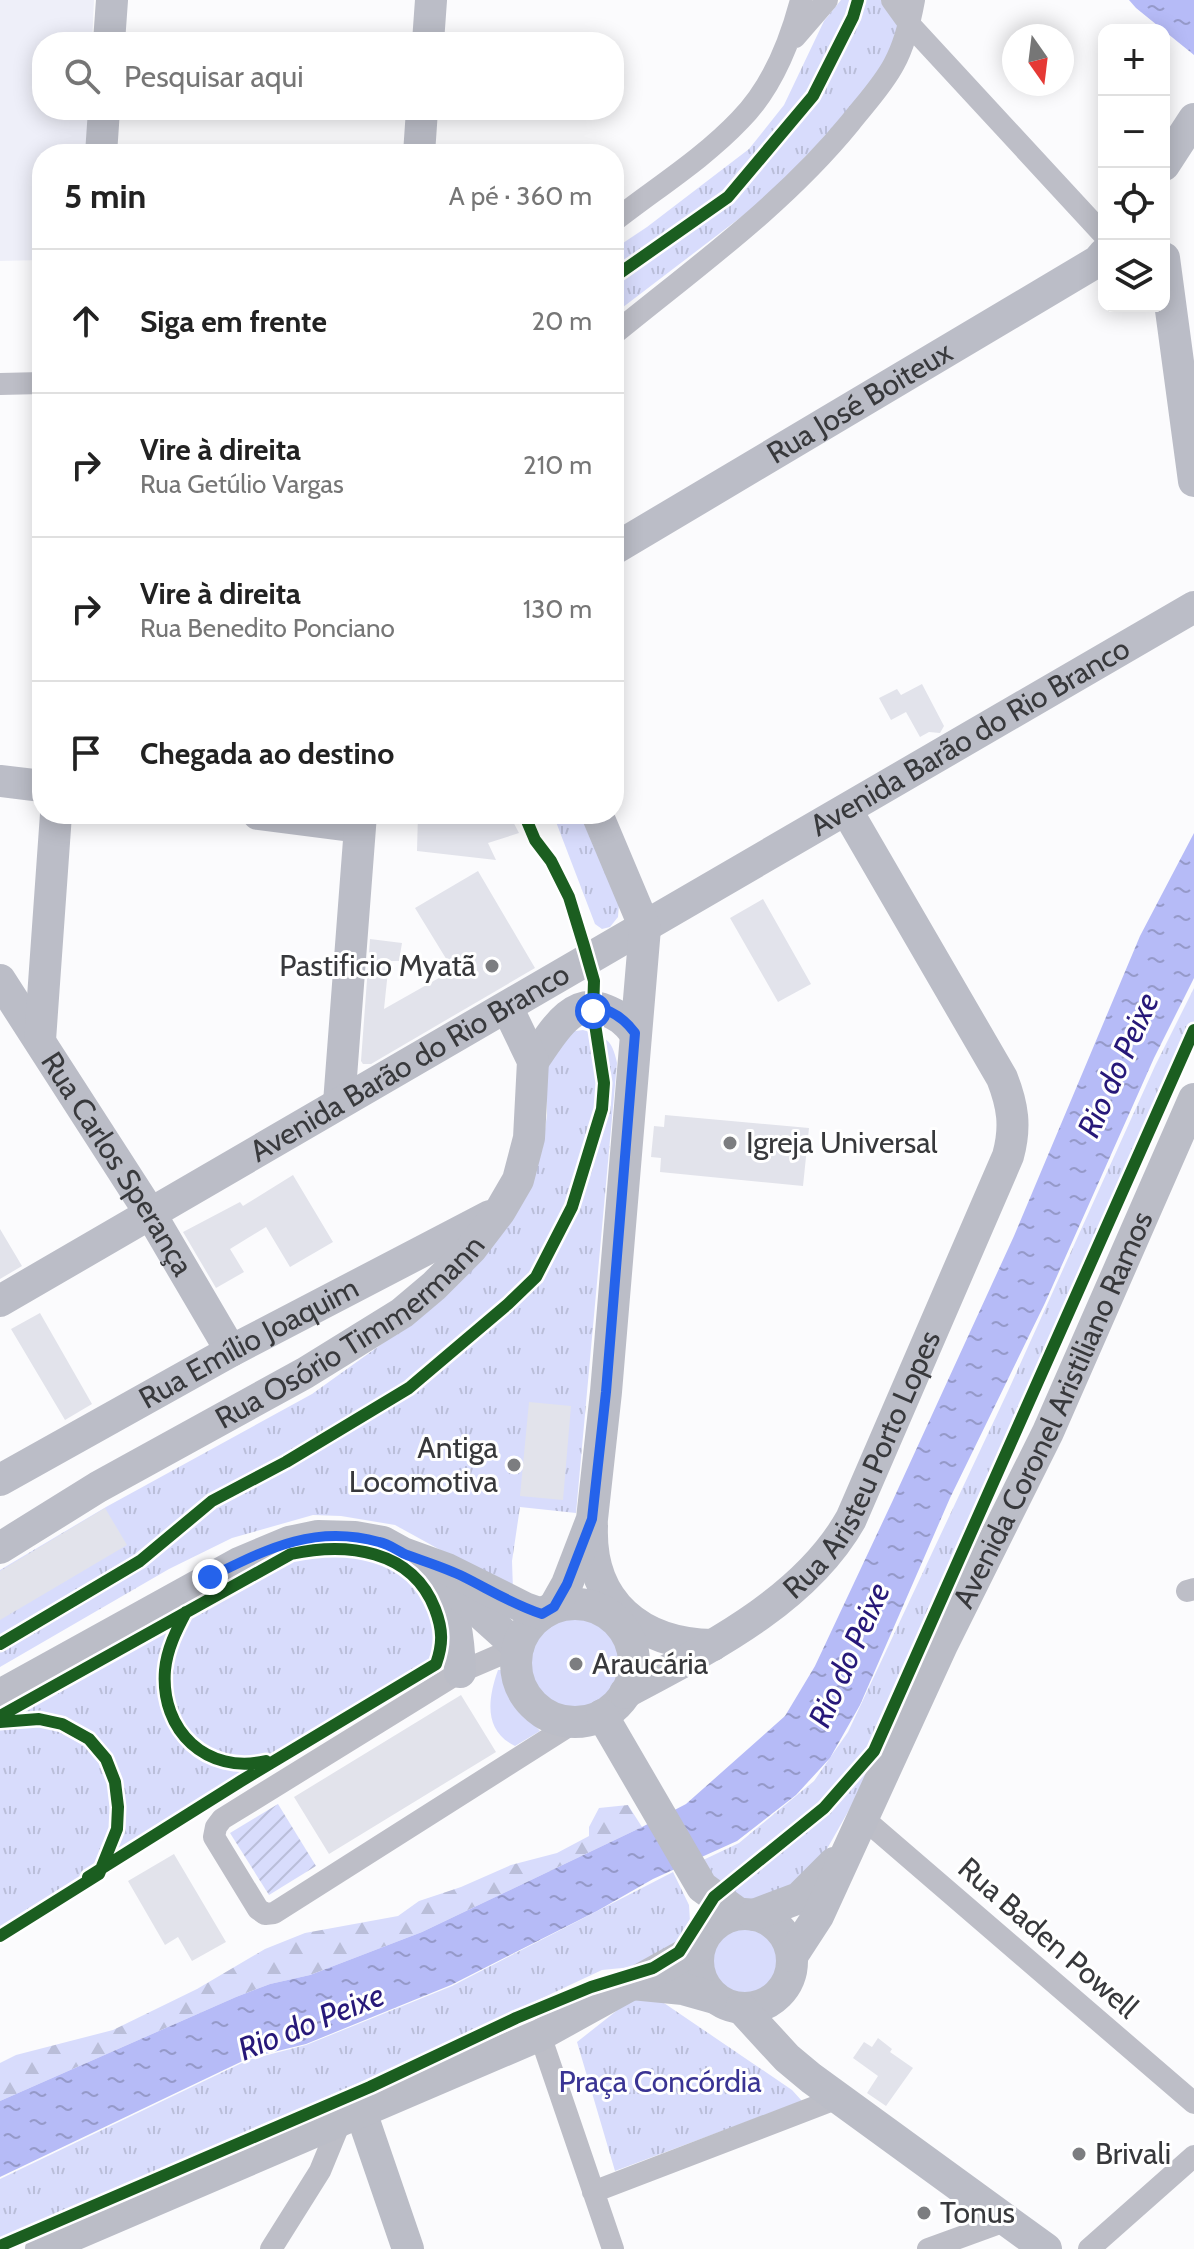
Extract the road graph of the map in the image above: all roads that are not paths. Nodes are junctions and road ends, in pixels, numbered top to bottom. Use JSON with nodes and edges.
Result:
{"nodes":[{"id":1,"x":112,"y":0,"type":"edge"},
{"id":2,"x":431,"y":0,"type":"edge"},
{"id":3,"x":801,"y":0,"type":"edge"},
{"id":4,"x":827,"y":0,"type":"edge"},
{"id":5,"x":892,"y":0,"type":"edge"},
{"id":6,"x":914,"y":0,"type":"edge"},
{"id":7,"x":910,"y":25,"type":"junction"},
{"id":8,"x":110,"y":32,"type":"edge"},
{"id":9,"x":429,"y":32,"type":"edge"},
{"id":10,"x":786,"y":47,"type":"junction"},
{"id":11,"x":103,"y":120,"type":"edge"},
{"id":12,"x":421,"y":120,"type":"edge"},
{"id":13,"x":102,"y":144,"type":"edge"},
{"id":14,"x":420,"y":144,"type":"edge"},
{"id":15,"x":1176,"y":147,"type":"edge"},
{"id":16,"x":1169,"y":168,"type":"edge"},
{"id":17,"x":624,"y":213,"type":"edge"},
{"id":18,"x":1098,"y":229,"type":"edge"},
{"id":19,"x":1098,"y":261,"type":"edge"},
{"id":20,"x":1170,"y":303,"type":"edge"},
{"id":21,"x":624,"y":326,"type":"edge"},
{"id":22,"x":32,"y":383,"type":"edge"},
{"id":23,"x":0,"y":384,"type":"edge"},
{"id":24,"x":1194,"y":481,"type":"edge"},
{"id":25,"x":624,"y":543,"type":"edge"},
{"id":26,"x":1194,"y":607,"type":"edge"},
{"id":27,"x":0,"y":781,"type":"edge"},
{"id":28,"x":32,"y":785,"type":"edge"},
{"id":29,"x":847,"y":811,"type":"junction"},
{"id":30,"x":55,"y":824,"type":"edge"},
{"id":31,"x":360,"y":824,"type":"edge"},
{"id":32,"x":601,"y":824,"type":"edge"},
{"id":33,"x":645,"y":928,"type":"junction"},
{"id":34,"x":46,"y":933,"type":"junction"},
{"id":35,"x":2,"y":986,"type":"edge"},
{"id":36,"x":507,"y":1007,"type":"junction"},
{"id":37,"x":635,"y":1033,"type":"junction"},
{"id":38,"x":40,"y":1040,"type":"junction"},
{"id":39,"x":533,"y":1061,"type":"junction"},
{"id":40,"x":1194,"y":1099,"type":"edge"},
{"id":41,"x":339,"y":1103,"type":"junction"},
{"id":42,"x":500,"y":1211,"type":"junction"},
{"id":43,"x":150,"y":1213,"type":"junction"},
{"id":44,"x":0,"y":1301,"type":"edge"},
{"id":45,"x":402,"y":1313,"type":"junction"},
{"id":46,"x":297,"y":1319,"type":"junction"},
{"id":47,"x":231,"y":1351,"type":"junction"},
{"id":48,"x":2,"y":1475,"type":"edge"},
{"id":49,"x":592,"y":1519,"type":"junction"},
{"id":50,"x":0,"y":1548,"type":"edge"},
{"id":51,"x":403,"y":1553,"type":"junction"},
{"id":52,"x":433,"y":1578,"type":"junction"},
{"id":53,"x":548,"y":1610,"type":"junction"},
{"id":54,"x":713,"y":1645,"type":"junction"},
{"id":55,"x":518,"y":1647,"type":"junction"},
{"id":56,"x":460,"y":1672,"type":"junction"},
{"id":57,"x":625,"y":1693,"type":"junction"},
{"id":58,"x":0,"y":1695,"type":"edge"},
{"id":59,"x":588,"y":1718,"type":"junction"},
{"id":60,"x":863,"y":1818,"type":"junction"},
{"id":61,"x":848,"y":1849,"type":"junction"},
{"id":62,"x":698,"y":1880,"type":"junction"},
{"id":63,"x":746,"y":1914,"type":"junction"},
{"id":64,"x":703,"y":1939,"type":"junction"},
{"id":65,"x":792,"y":1956,"type":"junction"},
{"id":66,"x":632,"y":1984,"type":"junction"},
{"id":67,"x":779,"y":1994,"type":"junction"},
{"id":68,"x":728,"y":2003,"type":"junction"},
{"id":69,"x":540,"y":2035,"type":"junction"},
{"id":70,"x":787,"y":2058,"type":"junction"},
{"id":71,"x":838,"y":2098,"type":"junction"},
{"id":72,"x":1194,"y":2103,"type":"edge"},
{"id":73,"x":351,"y":2116,"type":"junction"},
{"id":74,"x":1194,"y":2156,"type":"edge"},
{"id":75,"x":593,"y":2192,"type":"junction"},
{"id":76,"x":1008,"y":2220,"type":"junction"},
{"id":77,"x":41,"y":2249,"type":"edge"},
{"id":78,"x":271,"y":2249,"type":"edge"},
{"id":79,"x":408,"y":2249,"type":"edge"},
{"id":80,"x":613,"y":2249,"type":"edge"},
{"id":81,"x":928,"y":2249,"type":"edge"},
{"id":82,"x":1046,"y":2249,"type":"edge"},
{"id":83,"x":1089,"y":2249,"type":"edge"}],
"edges":[{"from":1,"to":8,"type":"main road"},
{"from":2,"to":9,"type":"main road"},
{"from":3,"to":10,"type":"street"},
{"from":4,"to":10,"type":"street"},
{"from":5,"to":7,"type":"street"},
{"from":6,"to":7,"type":"street"},
{"from":7,"to":18,"type":"street"},
{"from":7,"to":21,"type":"street"},
{"from":10,"to":17,"type":"street"},
{"from":11,"to":13,"type":"main road"},
{"from":12,"to":14,"type":"main road"},
{"from":15,"to":16,"type":"main road"},
{"from":19,"to":25,"type":"main road","name":"Rua José Boiteux"},
{"from":20,"to":24,"type":"main road"},
{"from":22,"to":23,"type":"street"},
{"from":26,"to":29,"type":"main road","name":"Avenida Barão do Rio Branco"},
{"from":27,"to":28,"type":"main road"},
{"from":29,"to":33,"type":"main road","name":"Avenida Barão do Rio Branco"},
{"from":29,"to":54,"type":"main road","name":"Rua Aristeu Porto Lopes"},
{"from":30,"to":34,"type":"main road"},
{"from":31,"to":41,"type":"main road"},
{"from":32,"to":33,"type":"main road"},
{"from":33,"to":36,"type":"main road","name":"Avenida Barão do Rio Branco"},
{"from":33,"to":37,"type":"main road"},
{"from":34,"to":35,"type":"main road"},
{"from":34,"to":38,"type":"main road"},
{"from":35,"to":38,"type":"main road","name":"Rua Carlos Sperança"},
{"from":36,"to":39,"type":"main road","name":"Rua Osório Timmermann"},
{"from":36,"to":41,"type":"main road","name":"Avenida Barão do Rio Branco"},
{"from":37,"to":39,"type":"main road"},
{"from":37,"to":49,"type":"main road"},
{"from":38,"to":43,"type":"main road","name":"Rua Carlos Sperança"},
{"from":39,"to":42,"type":"main road","name":"Rua Osório Timmermann"},
{"from":40,"to":60,"type":"main road","name":"Avenida Coronel Aristiliano Ramos"},
{"from":41,"to":43,"type":"main road","name":"Avenida Barão do Rio Branco"},
{"from":42,"to":45,"type":"main road","name":"Rua Osório Timmermann"},
{"from":42,"to":46,"type":"main road","name":"Rua Emílio Joaquim"},
{"from":43,"to":44,"type":"main road","name":"Avenida Barão do Rio Branco"},
{"from":43,"to":47,"type":"main road","name":"Rua Carlos Sperança"},
{"from":45,"to":46,"type":"main road"},
{"from":45,"to":50,"type":"main road","name":"Rua Osório Timmermann"},
{"from":46,"to":47,"type":"main road","name":"Rua Emílio Joaquim"},
{"from":47,"to":48,"type":"main road","name":"Rua Emílio Joaquim"},
{"from":49,"to":53,"type":"main road"},
{"from":49,"to":54,"type":"main road"},
{"from":51,"to":52,"type":"main road"},
{"from":51,"to":53,"type":"main road"},
{"from":51,"to":58,"type":"main road"},
{"from":52,"to":55,"type":"main road"},
{"from":52,"to":56,"type":"main road"},
{"from":53,"to":55,"type":"main road"},
{"from":53,"to":57,"type":"main road"},
{"from":54,"to":57,"type":"main road","name":"Rua Aristeu Porto Lopes"},
{"from":55,"to":56,"type":"street"},
{"from":55,"to":59,"type":"main road"},
{"from":56,"to":59,"type":"street"},
{"from":57,"to":59,"type":"main road"},
{"from":59,"to":62,"type":"main road"},
{"from":60,"to":61,"type":"main road","name":"Avenida Coronel Aristiliano Ramos"},
{"from":60,"to":72,"type":"street","name":"Rua Baden Powell"},
{"from":61,"to":63,"type":"main road","name":"Avenida Coronel Aristiliano Ramos"},
{"from":61,"to":65,"type":"main road","name":"Avenida Coronel Aristiliano Ramos"},
{"from":62,"to":63,"type":"main road"},
{"from":62,"to":64,"type":"main road"},
{"from":63,"to":64,"type":"main road"},
{"from":63,"to":65,"type":"main road"},
{"from":64,"to":66,"type":"main road"},
{"from":64,"to":68,"type":"main road"},
{"from":65,"to":67,"type":"main road"},
{"from":66,"to":68,"type":"main road"},
{"from":66,"to":69,"type":"main road"},
{"from":67,"to":68,"type":"main road"},
{"from":67,"to":70,"type":"main road"},
{"from":68,"to":70,"type":"main road"},
{"from":69,"to":73,"type":"main road"},
{"from":69,"to":75,"type":"street"},
{"from":70,"to":71,"type":"main road"},
{"from":71,"to":75,"type":"street"},
{"from":71,"to":76,"type":"main road"},
{"from":73,"to":77,"type":"main road"},
{"from":73,"to":78,"type":"street"},
{"from":73,"to":79,"type":"main road"},
{"from":74,"to":83,"type":"street"},
{"from":75,"to":80,"type":"street"},
{"from":76,"to":81,"type":"street"},
{"from":76,"to":82,"type":"main road"}]}
